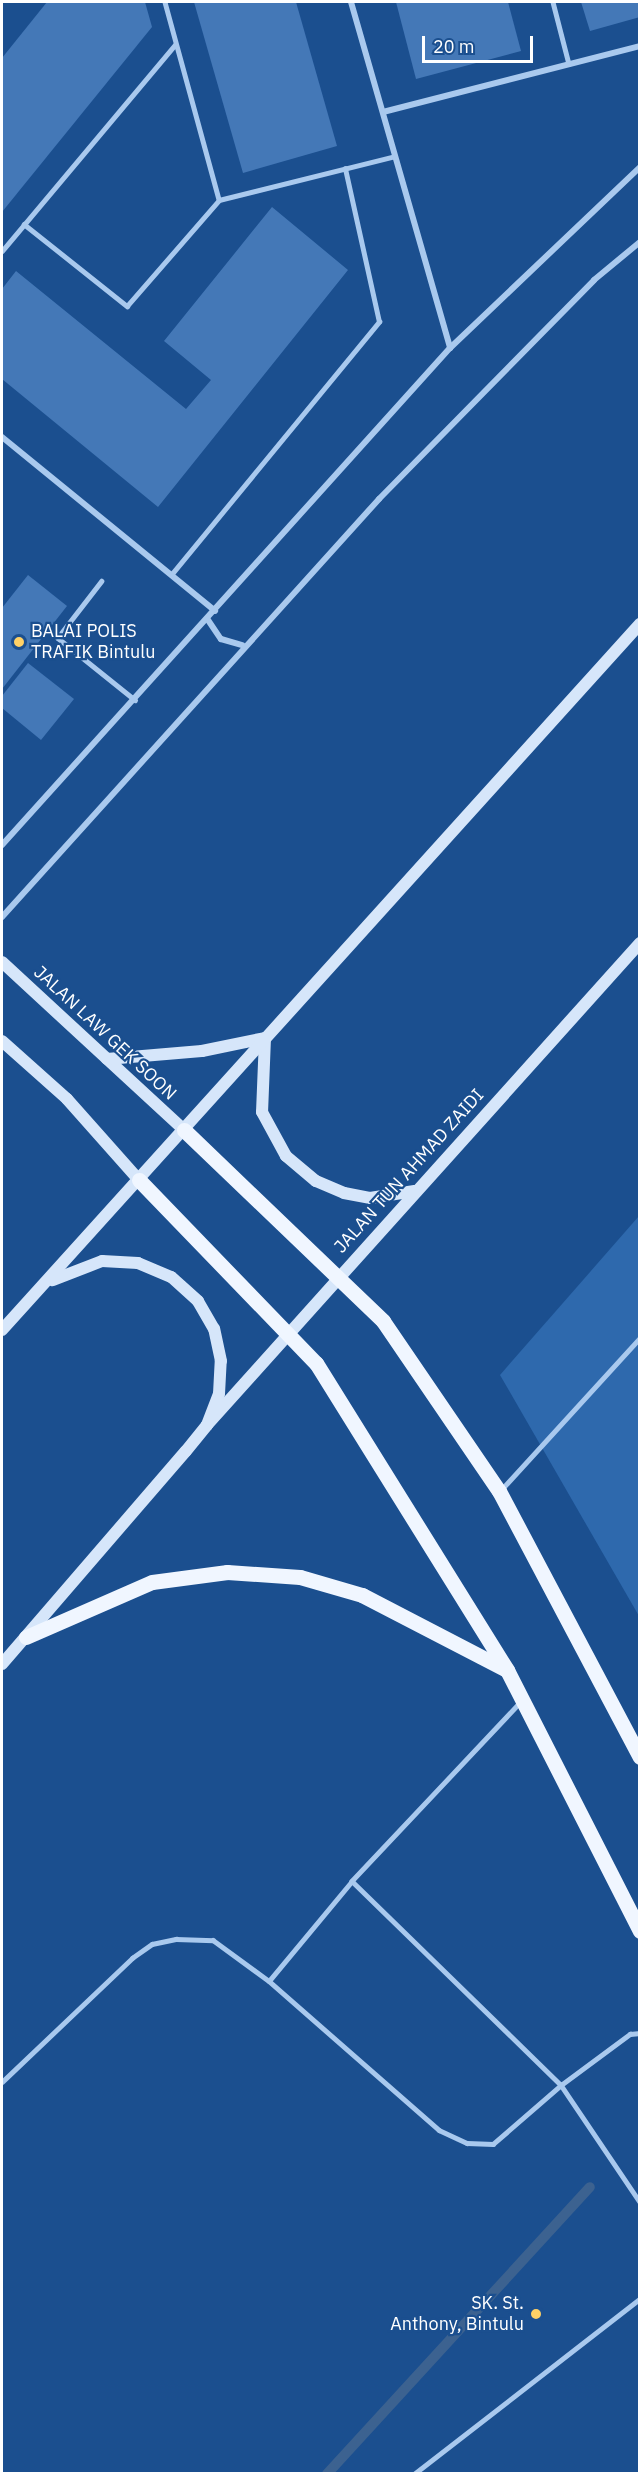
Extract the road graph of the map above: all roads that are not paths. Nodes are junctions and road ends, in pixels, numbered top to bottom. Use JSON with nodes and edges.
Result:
{"nodes":[{"id":1,"x":165,"y":2,"type":"edge"},
{"id":2,"x":351,"y":2,"type":"edge"},
{"id":3,"x":553,"y":2,"type":"edge"},
{"id":4,"x":175,"y":45,"type":"junction"},
{"id":5,"x":639,"y":46,"type":"edge"},
{"id":6,"x":569,"y":64,"type":"junction"},
{"id":7,"x":383,"y":112,"type":"junction"},
{"id":8,"x":395,"y":156,"type":"junction"},
{"id":9,"x":639,"y":167,"type":"edge"},
{"id":10,"x":345,"y":169,"type":"junction"},
{"id":11,"x":219,"y":200,"type":"junction"},
{"id":12,"x":24,"y":224,"type":"junction"},
{"id":13,"x":639,"y":242,"type":"edge"},
{"id":14,"x":2,"y":251,"type":"edge"},
{"id":15,"x":450,"y":348,"type":"junction"},
{"id":16,"x":2,"y":437,"type":"edge"},
{"id":17,"x":171,"y":575,"type":"junction"},
{"id":18,"x":102,"y":581,"type":"dead end"},
{"id":19,"x":216,"y":611,"type":"junction"},
{"id":20,"x":208,"y":620,"type":"junction"},
{"id":21,"x":639,"y":624,"type":"edge"},
{"id":22,"x":243,"y":645,"type":"junction"},
{"id":23,"x":135,"y":700,"type":"junction"},
{"id":24,"x":2,"y":845,"type":"edge"},
{"id":25,"x":2,"y":917,"type":"edge"},
{"id":26,"x":639,"y":943,"type":"edge"},
{"id":27,"x":2,"y":962,"type":"edge"},
{"id":28,"x":265,"y":1038,"type":"junction"},
{"id":29,"x":2,"y":1041,"type":"edge"},
{"id":30,"x":107,"y":1059,"type":"junction"},
{"id":31,"x":184,"y":1130,"type":"junction"},
{"id":32,"x":139,"y":1180,"type":"junction"},
{"id":33,"x":414,"y":1191,"type":"junction"},
{"id":34,"x":338,"y":1278,"type":"junction"},
{"id":35,"x":38,"y":1290,"type":"junction"},
{"id":36,"x":2,"y":1330,"type":"edge"},
{"id":37,"x":287,"y":1334,"type":"junction"},
{"id":38,"x":639,"y":1338,"type":"edge"},
{"id":39,"x":207,"y":1425,"type":"junction"},
{"id":40,"x":499,"y":1491,"type":"junction"},
{"id":41,"x":26,"y":1636,"type":"junction"},
{"id":42,"x":2,"y":1664,"type":"edge"},
{"id":43,"x":507,"y":1670,"type":"junction"},
{"id":44,"x":522,"y":1700,"type":"junction"},
{"id":45,"x":637,"y":1751,"type":"edge"},
{"id":46,"x":352,"y":1881,"type":"junction"},
{"id":47,"x":639,"y":1931,"type":"edge"},
{"id":48,"x":269,"y":1981,"type":"junction"},
{"id":49,"x":639,"y":2033,"type":"edge"},
{"id":50,"x":2,"y":2082,"type":"edge"},
{"id":51,"x":561,"y":2085,"type":"junction"},
{"id":52,"x":639,"y":2202,"type":"edge"},
{"id":53,"x":639,"y":2299,"type":"edge"},
{"id":54,"x":414,"y":2474,"type":"edge"}],
"edges":[{"from":1,"to":4,"type":"lane"},
{"from":2,"to":7,"type":"street"},
{"from":3,"to":6,"type":"lane"},
{"from":4,"to":11,"type":"lane"},
{"from":4,"to":12,"type":"lane"},
{"from":5,"to":6,"type":"street"},
{"from":6,"to":7,"type":"street"},
{"from":7,"to":8,"type":"street"},
{"from":8,"to":10,"type":"lane"},
{"from":8,"to":15,"type":"street"},
{"from":9,"to":15,"type":"street"},
{"from":10,"to":11,"type":"lane"},
{"from":10,"to":17,"type":"lane"},
{"from":11,"to":12,"type":"lane"},
{"from":12,"to":14,"type":"lane"},
{"from":13,"to":22,"type":"street"},
{"from":15,"to":19,"type":"street"},
{"from":16,"to":17,"type":"street"},
{"from":17,"to":19,"type":"street"},
{"from":18,"to":23,"type":"lane"},
{"from":19,"to":20,"type":"street"},
{"from":20,"to":22,"type":"street"},
{"from":20,"to":23,"type":"street"},
{"from":21,"to":28,"type":"main road"},
{"from":22,"to":25,"type":"street"},
{"from":23,"to":24,"type":"street"},
{"from":26,"to":33,"type":"main road","name":"JALAN TUN AHMAD ZAIDI"},
{"from":27,"to":30,"type":"main road","name":"JALAN LAW GEK SOON"},
{"from":28,"to":30,"type":"main road"},
{"from":28,"to":31,"type":"main road"},
{"from":28,"to":33,"type":"main road"},
{"from":29,"to":32,"type":"main road"},
{"from":30,"to":31,"type":"main road","name":"JALAN LAW GEK SOON"},
{"from":31,"to":32,"type":"main road"},
{"from":31,"to":34,"type":"main road"},
{"from":32,"to":35,"type":"main road"},
{"from":32,"to":37,"type":"main road"},
{"from":33,"to":34,"type":"main road","name":"JALAN TUN AHMAD ZAIDI"},
{"from":34,"to":37,"type":"main road","name":"JALAN TUN AHMAD ZAIDI"},
{"from":34,"to":40,"type":"main road"},
{"from":35,"to":36,"type":"main road"},
{"from":35,"to":39,"type":"main road"},
{"from":37,"to":39,"type":"main road","name":"JALAN TUN AHMAD ZAIDI"},
{"from":37,"to":43,"type":"main road"},
{"from":38,"to":40,"type":"lane"},
{"from":39,"to":41,"type":"main road","name":"JALAN TUN AHMAD ZAIDI"},
{"from":40,"to":45,"type":"main road"},
{"from":41,"to":42,"type":"main road","name":"JALAN TUN AHMAD ZAIDI"},
{"from":41,"to":43,"type":"main road"},
{"from":43,"to":44,"type":"main road"},
{"from":44,"to":46,"type":"lane"},
{"from":44,"to":47,"type":"main road"},
{"from":46,"to":48,"type":"lane"},
{"from":46,"to":51,"type":"lane"},
{"from":48,"to":50,"type":"lane"},
{"from":48,"to":51,"type":"lane"},
{"from":49,"to":51,"type":"lane"},
{"from":51,"to":52,"type":"lane"},
{"from":53,"to":54,"type":"lane"}]}
